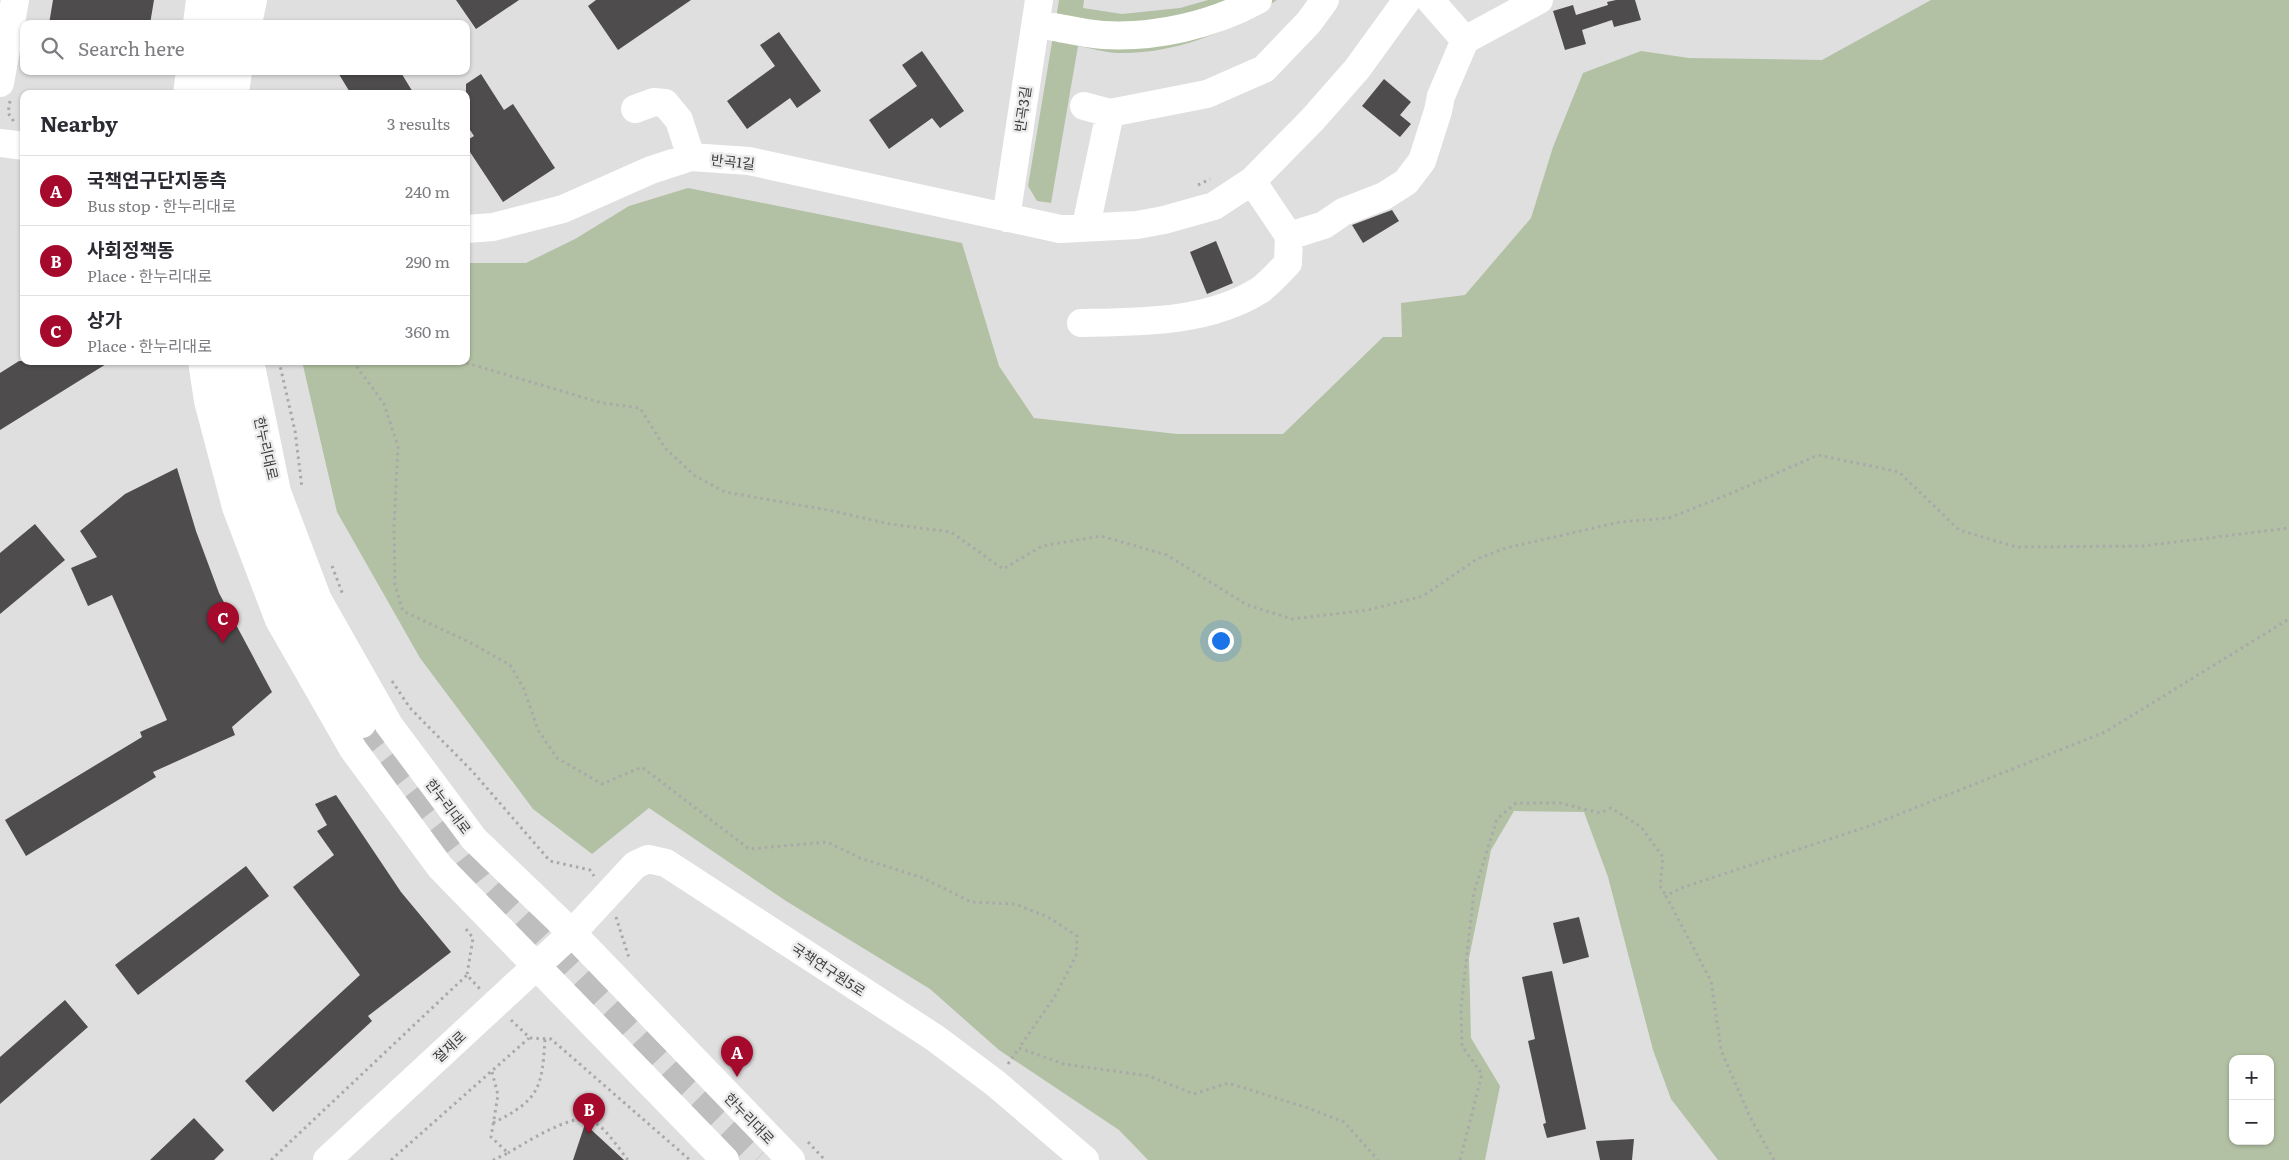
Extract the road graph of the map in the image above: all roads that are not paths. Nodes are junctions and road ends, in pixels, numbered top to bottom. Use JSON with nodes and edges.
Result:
{"nodes":[{"id":1,"x":14,"y":0,"type":"edge"},
{"id":2,"x":200,"y":0,"type":"edge"},
{"id":3,"x":225,"y":0,"type":"edge"},
{"id":4,"x":253,"y":0,"type":"edge"},
{"id":5,"x":1039,"y":0,"type":"edge"},
{"id":6,"x":1258,"y":0,"type":"edge"},
{"id":7,"x":1325,"y":0,"type":"edge"},
{"id":8,"x":1407,"y":0,"type":"edge"},
{"id":9,"x":1430,"y":0,"type":"edge"},
{"id":10,"x":1539,"y":0,"type":"edge"},
{"id":11,"x":197,"y":20,"type":"edge"},
{"id":12,"x":222,"y":20,"type":"edge"},
{"id":13,"x":249,"y":20,"type":"edge"},
{"id":14,"x":1054,"y":27,"type":"dead end"},
{"id":15,"x":1465,"y":40,"type":"junction"},
{"id":16,"x":190,"y":75,"type":"edge"},
{"id":17,"x":215,"y":75,"type":"edge"},
{"id":18,"x":237,"y":75,"type":"edge"},
{"id":19,"x":0,"y":82,"type":"edge"},
{"id":20,"x":188,"y":90,"type":"edge"},
{"id":21,"x":213,"y":90,"type":"edge"},
{"id":22,"x":236,"y":90,"type":"edge"},
{"id":23,"x":635,"y":109,"type":"dead end"},
{"id":24,"x":0,"y":143,"type":"edge"},
{"id":25,"x":20,"y":146,"type":"edge"},
{"id":26,"x":690,"y":157,"type":"junction"},
{"id":27,"x":1252,"y":181,"type":"junction"},
{"id":28,"x":1006,"y":218,"type":"junction"},
{"id":29,"x":1086,"y":226,"type":"junction"},
{"id":30,"x":470,"y":230,"type":"edge"},
{"id":31,"x":1289,"y":236,"type":"junction"},
{"id":32,"x":1081,"y":323,"type":"dead end"},
{"id":33,"x":203,"y":365,"type":"edge"},
{"id":34,"x":226,"y":365,"type":"edge"},
{"id":35,"x":251,"y":365,"type":"edge"},
{"id":36,"x":362,"y":724,"type":"tunnel mouth"},
{"id":37,"x":572,"y":933,"type":"junction"},
{"id":38,"x":537,"y":965,"type":"junction"},
{"id":39,"x":798,"y":1150,"type":"edge"},
{"id":40,"x":327,"y":1160,"type":"edge"},
{"id":41,"x":725,"y":1160,"type":"edge"},
{"id":42,"x":1085,"y":1160,"type":"edge"}],
"edges":[{"from":1,"to":19,"type":"street"},
{"from":2,"to":11,"type":"street"},
{"from":3,"to":12,"type":"street"},
{"from":4,"to":13,"type":"street"},
{"from":5,"to":28,"type":"street","name":"반곡3길"},
{"from":6,"to":14,"type":"street"},
{"from":7,"to":29,"type":"street"},
{"from":8,"to":27,"type":"street","name":"반곡1길"},
{"from":9,"to":15,"type":"street"},
{"from":10,"to":15,"type":"street"},
{"from":15,"to":31,"type":"street"},
{"from":16,"to":20,"type":"street"},
{"from":17,"to":21,"type":"street"},
{"from":18,"to":22,"type":"street"},
{"from":23,"to":26,"type":"street"},
{"from":24,"to":25,"type":"street"},
{"from":26,"to":28,"type":"street","name":"반곡1길"},
{"from":26,"to":30,"type":"street","name":"반곡1길"},
{"from":27,"to":29,"type":"street","name":"반곡1길"},
{"from":27,"to":31,"type":"street"},
{"from":28,"to":29,"type":"street","name":"반곡1길"},
{"from":31,"to":32,"type":"street"},
{"from":33,"to":38,"type":"street"},
{"from":34,"to":36,"type":"street"},
{"from":35,"to":37,"type":"street","name":"한누리대로"},
{"from":37,"to":38,"type":"street","name":"절재로"},
{"from":37,"to":39,"type":"street","name":"한누리대로"},
{"from":37,"to":42,"type":"street","name":"국책연구원5로"},
{"from":38,"to":40,"type":"street","name":"절재로"},
{"from":38,"to":41,"type":"street"}]}
